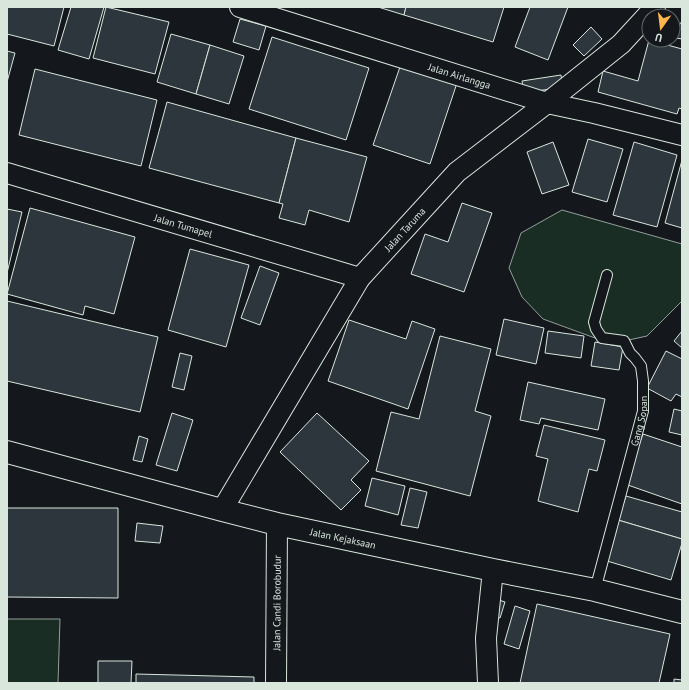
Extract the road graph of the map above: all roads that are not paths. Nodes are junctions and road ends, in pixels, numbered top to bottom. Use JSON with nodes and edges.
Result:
{"nodes":[{"id":1,"x":240,"y":7,"type":"edge"},
{"id":2,"x":655,"y":7,"type":"edge"},
{"id":3,"x":547,"y":103,"type":"junction"},
{"id":4,"x":682,"y":135,"type":"edge"},
{"id":5,"x":7,"y":173,"type":"edge"},
{"id":6,"x":607,"y":275,"type":"dead end"},
{"id":7,"x":360,"y":278,"type":"junction"},
{"id":8,"x":7,"y":452,"type":"edge"},
{"id":9,"x":222,"y":510,"type":"junction"},
{"id":10,"x":277,"y":524,"type":"junction"},
{"id":11,"x":493,"y":570,"type":"junction"},
{"id":12,"x":595,"y":590,"type":"junction"},
{"id":13,"x":682,"y":612,"type":"edge"},
{"id":14,"x":276,"y":683,"type":"edge"},
{"id":15,"x":488,"y":683,"type":"edge"}],
"edges":[{"from":1,"to":3,"type":"street","name":"Jalan Airlangga"},
{"from":2,"to":3,"type":"street","name":"Jalan Taruma"},
{"from":3,"to":4,"type":"street","name":"Jalan Airlangga"},
{"from":3,"to":7,"type":"street","name":"Jalan Taruma"},
{"from":5,"to":7,"type":"street","name":"Jalan Tumapel"},
{"from":6,"to":12,"type":"lane","name":"Gang Sopan"},
{"from":7,"to":9,"type":"street","name":"Jalan Taruma"},
{"from":8,"to":9,"type":"main road","name":"Jalan Kejaksaan"},
{"from":9,"to":10,"type":"main road","name":"Jalan Kejaksaan"},
{"from":10,"to":11,"type":"main road","name":"Jalan Kejaksaan"},
{"from":10,"to":14,"type":"street","name":"Jalan Candi Borobudur"},
{"from":11,"to":12,"type":"main road","name":"Jalan Kejaksaan"},
{"from":11,"to":15,"type":"street"},
{"from":12,"to":13,"type":"main road","name":"Jalan Kejaksaan"}]}
